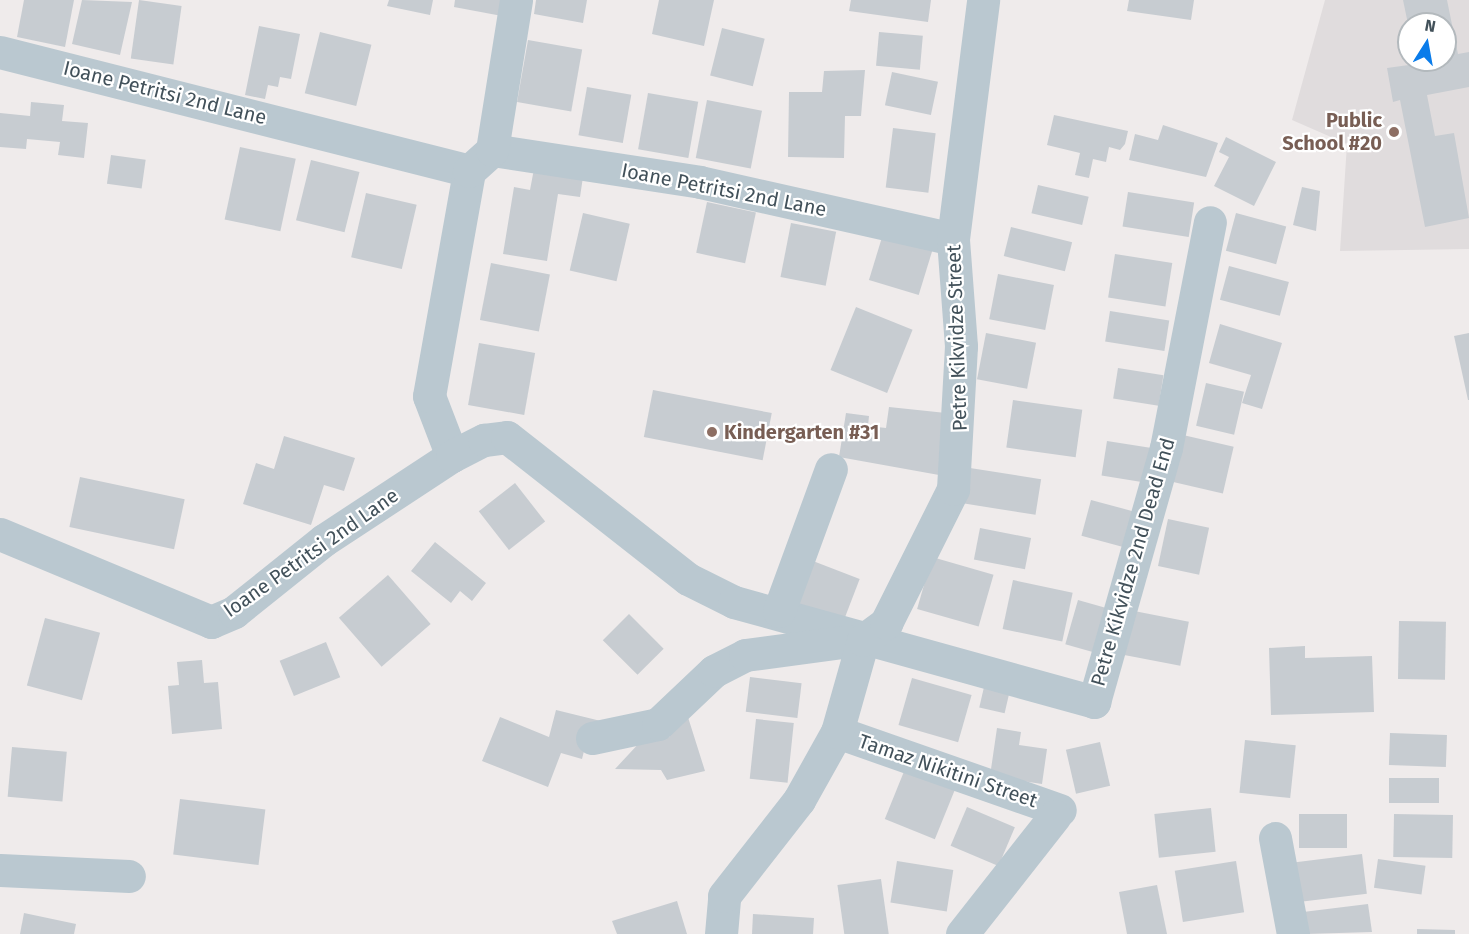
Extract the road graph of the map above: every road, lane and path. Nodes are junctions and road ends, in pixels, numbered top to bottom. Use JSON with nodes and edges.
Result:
{"nodes":[{"id":1,"x":516,"y":0,"type":"edge"},
{"id":2,"x":983,"y":0,"type":"edge"},
{"id":3,"x":0,"y":52,"type":"edge"},
{"id":4,"x":492,"y":150,"type":"junction"},
{"id":5,"x":469,"y":171,"type":"junction"},
{"id":6,"x":1210,"y":222,"type":"dead end"},
{"id":7,"x":953,"y":239,"type":"junction"},
{"id":8,"x":452,"y":456,"type":"junction"},
{"id":9,"x":831,"y":469,"type":"dead end"},
{"id":10,"x":0,"y":534,"type":"edge"},
{"id":11,"x":779,"y":610,"type":"junction"},
{"id":12,"x":863,"y":640,"type":"junction"},
{"id":13,"x":837,"y":732,"type":"junction"},
{"id":14,"x":592,"y":738,"type":"dead end"},
{"id":15,"x":1275,"y":838,"type":"dead end"},
{"id":16,"x":0,"y":870,"type":"edge"},
{"id":17,"x":129,"y":876,"type":"dead end"},
{"id":18,"x":721,"y":934,"type":"edge"},
{"id":19,"x":962,"y":934,"type":"edge"},
{"id":20,"x":1293,"y":934,"type":"edge"}],
"edges":[{"from":1,"to":4,"type":"street"},
{"from":2,"to":7,"type":"street","name":"Petre Kikvidze Street"},
{"from":3,"to":5,"type":"street","name":"Ioane Petritsi 2nd Lane"},
{"from":4,"to":5,"type":"street"},
{"from":4,"to":7,"type":"street","name":"Ioane Petritsi 2nd Lane"},
{"from":5,"to":8,"type":"street"},
{"from":6,"to":12,"type":"street","name":"Petre Kikvidze 2nd Dead End"},
{"from":7,"to":12,"type":"street","name":"Petre Kikvidze Street"},
{"from":8,"to":10,"type":"street","name":"Ioane Petritsi 2nd Lane"},
{"from":8,"to":11,"type":"street","name":"Ioane Petritsi 2nd Lane"},
{"from":9,"to":11,"type":"street"},
{"from":11,"to":12,"type":"street","name":"Ioane Petritsi 2nd Lane"},
{"from":12,"to":13,"type":"street"},
{"from":12,"to":14,"type":"street"},
{"from":13,"to":18,"type":"street"},
{"from":13,"to":19,"type":"street","name":"Tamaz Nikitini Street"},
{"from":15,"to":20,"type":"street"},
{"from":16,"to":17,"type":"street"}]}
